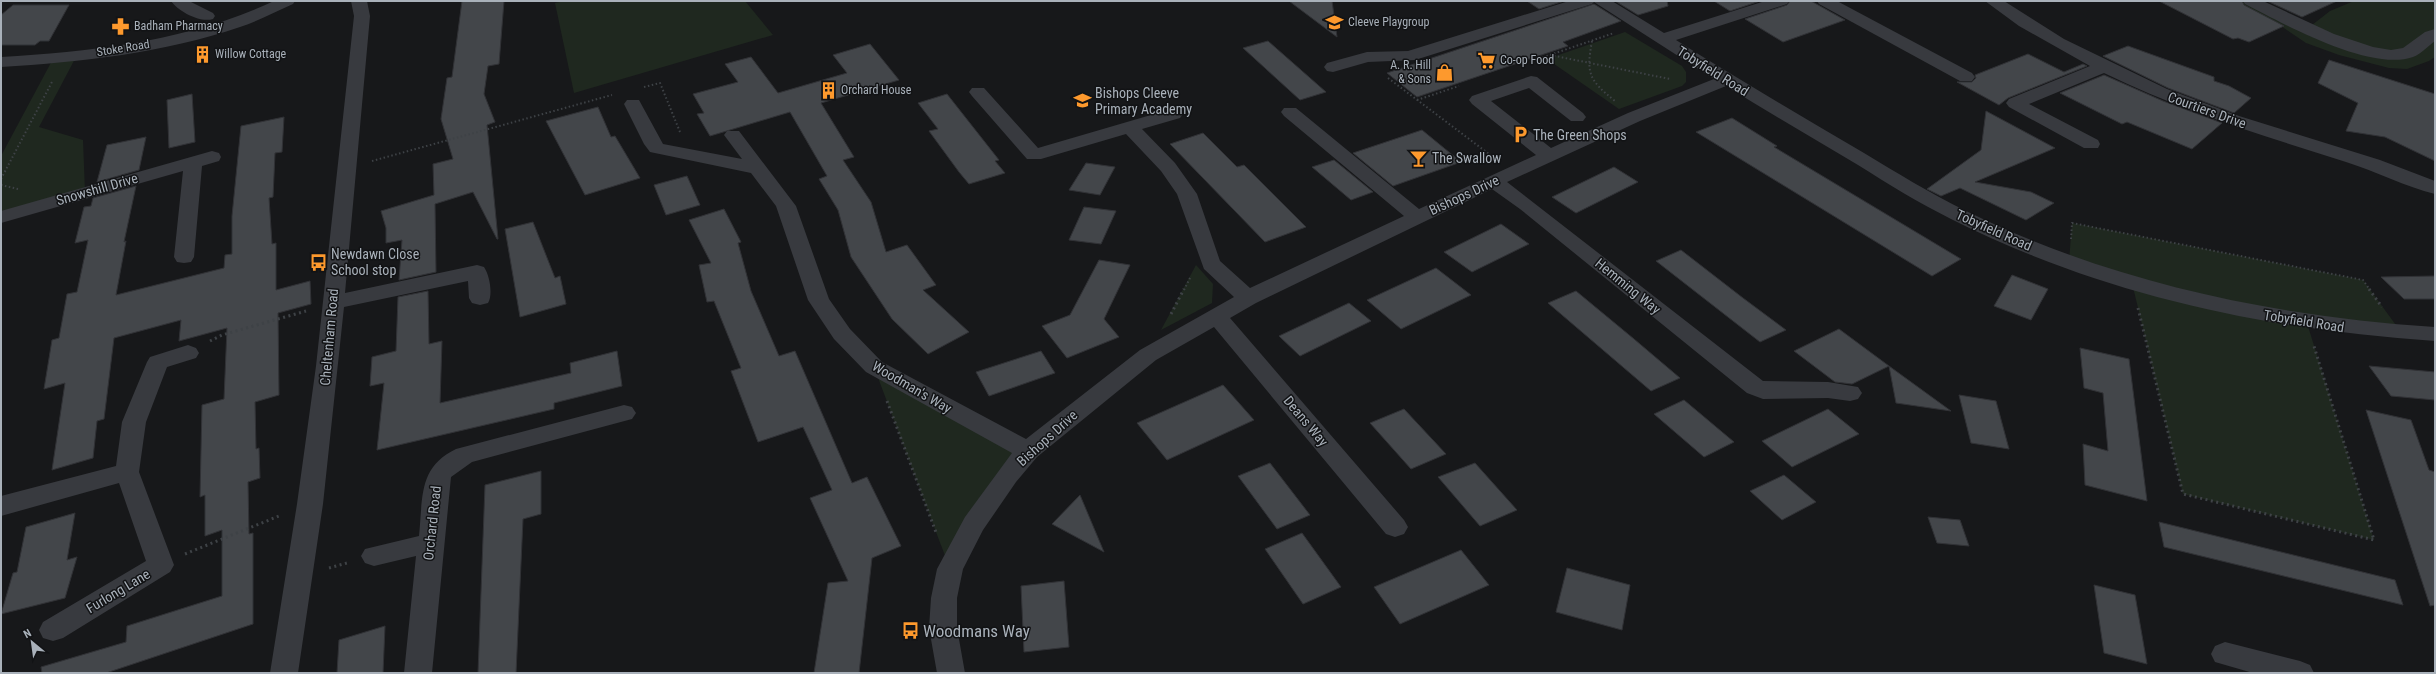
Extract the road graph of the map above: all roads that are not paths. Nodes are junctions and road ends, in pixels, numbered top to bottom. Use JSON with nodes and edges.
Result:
{"nodes":[{"id":1,"x":179,"y":1,"type":"edge"},
{"id":2,"x":287,"y":1,"type":"edge"},
{"id":3,"x":359,"y":1,"type":"edge"},
{"id":4,"x":1586,"y":1,"type":"edge"},
{"id":5,"x":1601,"y":1,"type":"edge"},
{"id":6,"x":1781,"y":1,"type":"edge"},
{"id":7,"x":1825,"y":1,"type":"edge"},
{"id":8,"x":1993,"y":1,"type":"edge"},
{"id":9,"x":2251,"y":1,"type":"edge"},
{"id":10,"x":207,"y":16,"type":"dead end"},
{"id":11,"x":2435,"y":34,"type":"edge"},
{"id":12,"x":1663,"y":39,"type":"junction"},
{"id":13,"x":1,"y":62,"type":"edge"},
{"id":14,"x":1333,"y":67,"type":"dead end"},
{"id":15,"x":2104,"y":67,"type":"junction"},
{"id":16,"x":1966,"y":77,"type":"dead end"},
{"id":17,"x":1718,"y":83,"type":"junction"},
{"id":18,"x":978,"y":92,"type":"dead end"},
{"id":19,"x":626,"y":99,"type":"road end"},
{"id":20,"x":1290,"y":112,"type":"dead end"},
{"id":21,"x":1174,"y":114,"type":"dead end"},
{"id":22,"x":1577,"y":117,"type":"dead end"},
{"id":23,"x":1130,"y":127,"type":"junction"},
{"id":24,"x":732,"y":135,"type":"dead end"},
{"id":25,"x":2091,"y":144,"type":"dead end"},
{"id":26,"x":1548,"y":155,"type":"junction"},
{"id":27,"x":212,"y":157,"type":"dead end"},
{"id":28,"x":193,"y":163,"type":"junction"},
{"id":29,"x":757,"y":168,"type":"junction"},
{"id":30,"x":1493,"y":181,"type":"junction"},
{"id":31,"x":2435,"y":188,"type":"edge"},
{"id":32,"x":1,"y":217,"type":"edge"},
{"id":33,"x":1417,"y":217,"type":"junction"},
{"id":34,"x":184,"y":257,"type":"dead end"},
{"id":35,"x":480,"y":298,"type":"dead end"},
{"id":36,"x":1248,"y":298,"type":"junction"},
{"id":37,"x":332,"y":303,"type":"junction"},
{"id":38,"x":1216,"y":315,"type":"junction"},
{"id":39,"x":2435,"y":334,"type":"edge"},
{"id":40,"x":188,"y":353,"type":"road end"},
{"id":41,"x":1850,"y":393,"type":"dead end"},
{"id":42,"x":624,"y":414,"type":"dead end"},
{"id":43,"x":1028,"y":451,"type":"junction"},
{"id":44,"x":127,"y":472,"type":"junction"},
{"id":45,"x":1,"y":506,"type":"edge"},
{"id":46,"x":1395,"y":527,"type":"dead end"},
{"id":47,"x":430,"y":543,"type":"junction"},
{"id":48,"x":374,"y":556,"type":"road end"},
{"id":49,"x":53,"y":630,"type":"dead end"},
{"id":50,"x":2225,"y":654,"type":"dead end"},
{"id":51,"x":284,"y":673,"type":"edge"},
{"id":52,"x":418,"y":673,"type":"edge"},
{"id":53,"x":951,"y":673,"type":"edge"},
{"id":54,"x":2300,"y":673,"type":"edge"}],
"edges":[{"from":1,"to":10,"type":"street"},
{"from":2,"to":13,"type":"street","name":"Stoke Road"},
{"from":3,"to":37,"type":"street","name":"Cheltenham Road"},
{"from":4,"to":14,"type":"street"},
{"from":5,"to":12,"type":"street","name":"Tobyfield Road"},
{"from":6,"to":12,"type":"street"},
{"from":7,"to":16,"type":"street"},
{"from":8,"to":15,"type":"street","name":"Courtiers Drive"},
{"from":9,"to":11,"type":"street"},
{"from":12,"to":17,"type":"street","name":"Tobyfield Road"},
{"from":15,"to":25,"type":"street"},
{"from":15,"to":31,"type":"street","name":"Courtiers Drive"},
{"from":17,"to":26,"type":"street","name":"Bishops Drive"},
{"from":17,"to":39,"type":"street","name":"Tobyfield Road"},
{"from":18,"to":23,"type":"street"},
{"from":19,"to":29,"type":"street"},
{"from":20,"to":33,"type":"street"},
{"from":21,"to":23,"type":"street"},
{"from":22,"to":26,"type":"street"},
{"from":23,"to":36,"type":"street"},
{"from":24,"to":29,"type":"street","name":"Woodman's Way"},
{"from":26,"to":30,"type":"street","name":"Bishops Drive"},
{"from":27,"to":28,"type":"street","name":"Snowshill Drive"},
{"from":28,"to":32,"type":"street","name":"Snowshill Drive"},
{"from":28,"to":34,"type":"street"},
{"from":29,"to":43,"type":"street","name":"Woodman's Way"},
{"from":30,"to":33,"type":"street","name":"Bishops Drive"},
{"from":30,"to":41,"type":"street","name":"Hemming Way"},
{"from":33,"to":36,"type":"street","name":"Bishops Drive"},
{"from":35,"to":37,"type":"street"},
{"from":36,"to":38,"type":"street","name":"Bishops Drive"},
{"from":37,"to":51,"type":"street","name":"Cheltenham Road"},
{"from":38,"to":43,"type":"street","name":"Bishops Drive"},
{"from":38,"to":46,"type":"street","name":"Deans Way"},
{"from":40,"to":44,"type":"street","name":"Furlong Lane"},
{"from":42,"to":47,"type":"street","name":"Orchard Road"},
{"from":43,"to":53,"type":"street","name":"Bishops Drive"},
{"from":44,"to":45,"type":"street"},
{"from":44,"to":49,"type":"street","name":"Furlong Lane"},
{"from":47,"to":48,"type":"street"},
{"from":47,"to":52,"type":"street","name":"Orchard Road"},
{"from":50,"to":54,"type":"street"}]}
